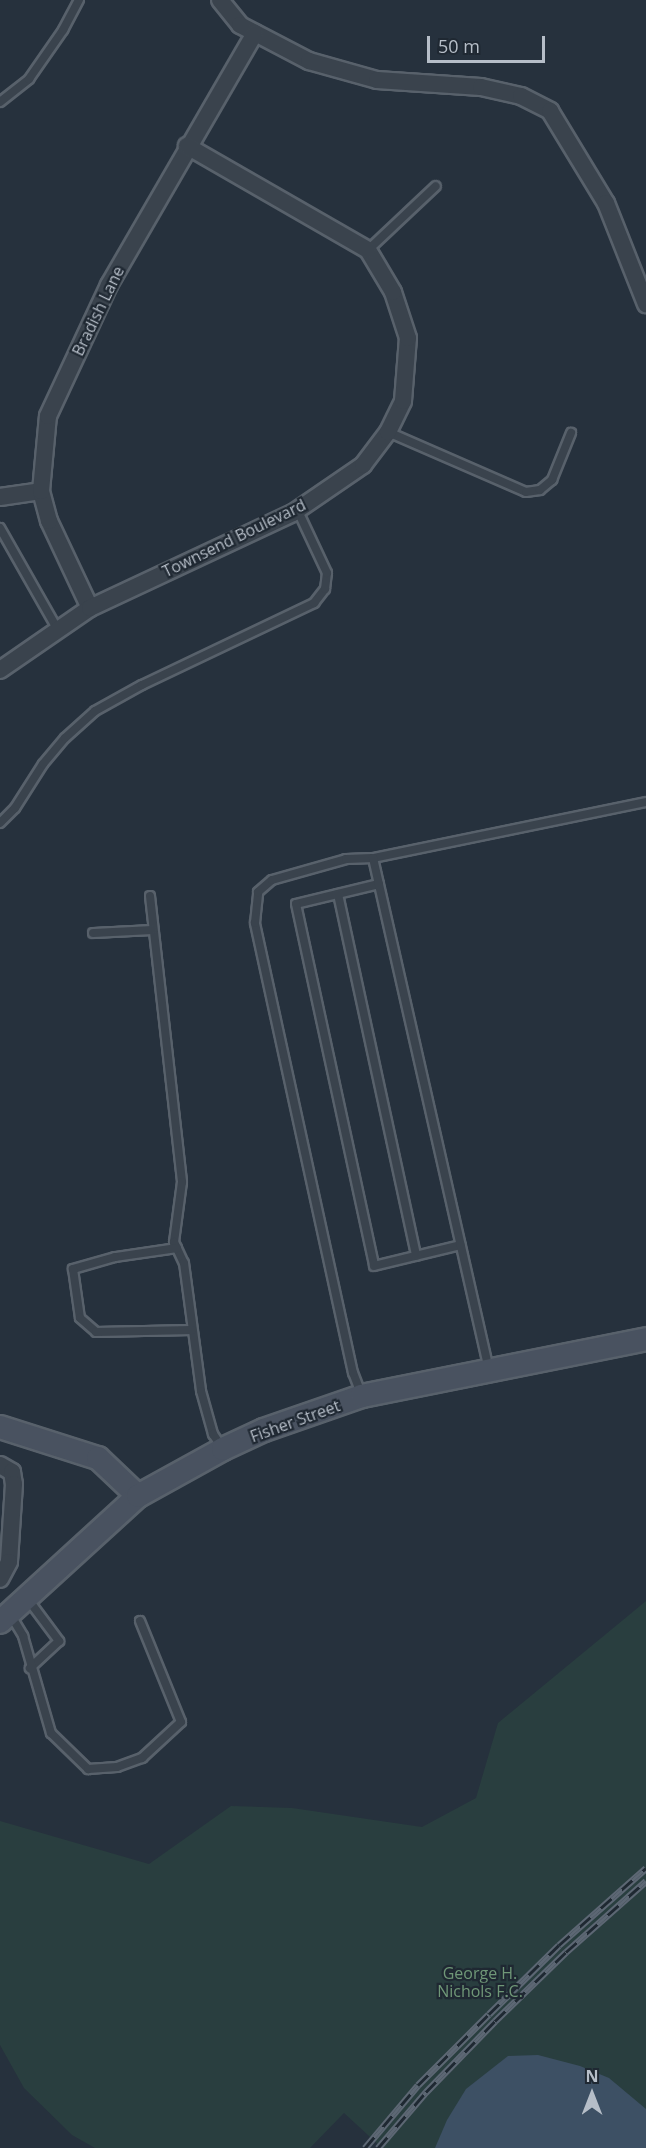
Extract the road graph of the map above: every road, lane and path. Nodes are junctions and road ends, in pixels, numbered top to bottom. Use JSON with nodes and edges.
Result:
{"nodes":[{"id":1,"x":79,"y":0,"type":"edge"},
{"id":2,"x":220,"y":0,"type":"edge"},
{"id":3,"x":255,"y":33,"type":"junction"},
{"id":4,"x":0,"y":102,"type":"edge"},
{"id":5,"x":187,"y":146,"type":"junction"},
{"id":6,"x":436,"y":186,"type":"dead end"},
{"id":7,"x":368,"y":250,"type":"junction"},
{"id":8,"x":646,"y":304,"type":"edge"},
{"id":9,"x":388,"y":432,"type":"junction"},
{"id":10,"x":571,"y":433,"type":"dead end"},
{"id":11,"x":41,"y":490,"type":"junction"},
{"id":12,"x":0,"y":497,"type":"edge"},
{"id":13,"x":297,"y":509,"type":"junction"},
{"id":14,"x":0,"y":528,"type":"edge"},
{"id":15,"x":90,"y":608,"type":"junction"},
{"id":16,"x":58,"y":630,"type":"junction"},
{"id":17,"x":0,"y":670,"type":"edge"},
{"id":18,"x":646,"y":802,"type":"edge"},
{"id":19,"x":0,"y":823,"type":"edge"},
{"id":20,"x":373,"y":858,"type":"junction"},
{"id":21,"x":379,"y":884,"type":"junction"},
{"id":22,"x":338,"y":894,"type":"junction"},
{"id":23,"x":150,"y":896,"type":"dead end"},
{"id":24,"x":153,"y":930,"type":"junction"},
{"id":25,"x":93,"y":933,"type":"dead end"},
{"id":26,"x":461,"y":1245,"type":"junction"},
{"id":27,"x":177,"y":1248,"type":"junction"},
{"id":28,"x":416,"y":1256,"type":"junction"},
{"id":29,"x":192,"y":1329,"type":"junction"},
{"id":30,"x":646,"y":1339,"type":"edge"},
{"id":31,"x":489,"y":1371,"type":"junction"},
{"id":32,"x":362,"y":1396,"type":"junction"},
{"id":33,"x":0,"y":1427,"type":"edge"},
{"id":34,"x":223,"y":1449,"type":"junction"},
{"id":35,"x":0,"y":1465,"type":"edge"},
{"id":36,"x":138,"y":1496,"type":"junction"},
{"id":37,"x":0,"y":1579,"type":"edge"},
{"id":38,"x":26,"y":1598,"type":"junction"},
{"id":39,"x":5,"y":1617,"type":"edge"},
{"id":40,"x":140,"y":1621,"type":"dead end"},
{"id":41,"x":30,"y":1668,"type":"junction"}],
"edges":[{"from":1,"to":4,"type":"lane"},
{"from":2,"to":3,"type":"street"},
{"from":3,"to":5,"type":"street","name":"Bradish Lane"},
{"from":3,"to":8,"type":"street"},
{"from":5,"to":7,"type":"street","name":"Townsend Boulevard"},
{"from":5,"to":11,"type":"street","name":"Bradish Lane"},
{"from":6,"to":7,"type":"lane"},
{"from":7,"to":9,"type":"street","name":"Townsend Boulevard"},
{"from":9,"to":10,"type":"lane"},
{"from":9,"to":13,"type":"street","name":"Townsend Boulevard"},
{"from":11,"to":12,"type":"street"},
{"from":11,"to":15,"type":"street","name":"Bradish Lane"},
{"from":13,"to":15,"type":"street","name":"Townsend Boulevard"},
{"from":13,"to":19,"type":"lane"},
{"from":14,"to":16,"type":"lane"},
{"from":15,"to":16,"type":"street","name":"Townsend Boulevard"},
{"from":16,"to":17,"type":"street","name":"Townsend Boulevard"},
{"from":18,"to":20,"type":"lane"},
{"from":20,"to":21,"type":"lane"},
{"from":20,"to":32,"type":"lane"},
{"from":21,"to":22,"type":"lane"},
{"from":21,"to":26,"type":"lane"},
{"from":22,"to":28,"type":"lane"},
{"from":22,"to":28,"type":"lane"},
{"from":23,"to":24,"type":"lane"},
{"from":24,"to":25,"type":"lane"},
{"from":24,"to":27,"type":"lane"},
{"from":26,"to":28,"type":"lane"},
{"from":26,"to":31,"type":"lane"},
{"from":27,"to":29,"type":"lane"},
{"from":27,"to":29,"type":"lane"},
{"from":29,"to":34,"type":"lane"},
{"from":30,"to":31,"type":"street","name":"Fisher Street"},
{"from":31,"to":32,"type":"street","name":"Fisher Street"},
{"from":32,"to":34,"type":"street","name":"Fisher Street"},
{"from":33,"to":36,"type":"street"},
{"from":34,"to":36,"type":"street","name":"Fisher Street"},
{"from":35,"to":37,"type":"street"},
{"from":36,"to":38,"type":"street","name":"Fisher Street"},
{"from":38,"to":39,"type":"street","name":"Fisher Street"},
{"from":38,"to":41,"type":"lane"},
{"from":39,"to":41,"type":"lane"},
{"from":40,"to":41,"type":"lane"}]}
